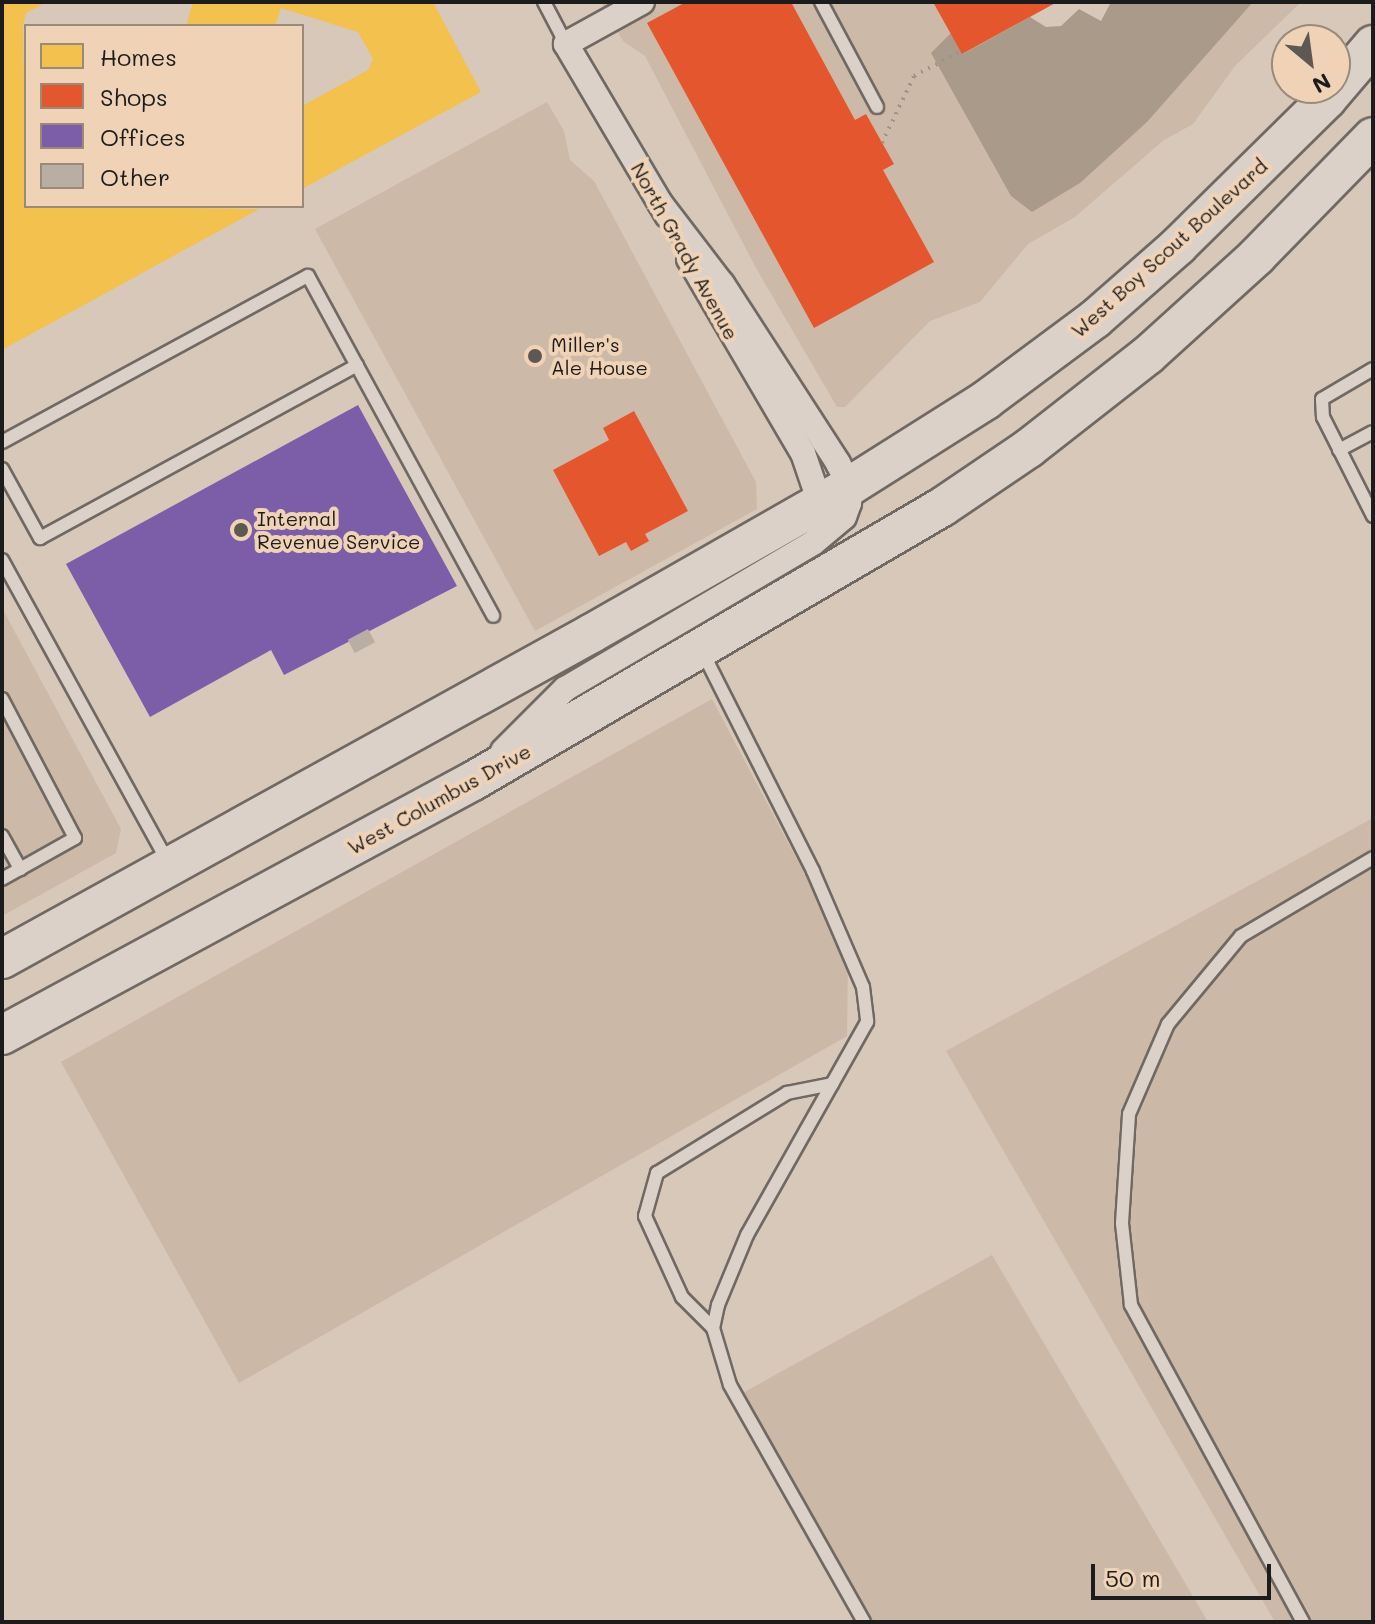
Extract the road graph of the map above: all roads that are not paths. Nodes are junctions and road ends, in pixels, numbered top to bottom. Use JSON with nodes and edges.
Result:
{"nodes":[{"id":1,"x":544,"y":2,"type":"edge"},
{"id":2,"x":642,"y":2,"type":"edge"},
{"id":3,"x":821,"y":2,"type":"edge"},
{"id":4,"x":566,"y":44,"type":"junction"},
{"id":5,"x":1373,"y":45,"type":"edge"},
{"id":6,"x":877,"y":107,"type":"dead end"},
{"id":7,"x":1373,"y":137,"type":"edge"},
{"id":8,"x":660,"y":203,"type":"junction"},
{"id":9,"x":357,"y":365,"type":"junction"},
{"id":10,"x":1373,"y":369,"type":"edge"},
{"id":11,"x":1373,"y":432,"type":"edge"},
{"id":12,"x":2,"y":442,"type":"edge"},
{"id":13,"x":1339,"y":450,"type":"junction"},
{"id":14,"x":2,"y":469,"type":"edge"},
{"id":15,"x":835,"y":494,"type":"junction"},
{"id":16,"x":1373,"y":516,"type":"edge"},
{"id":17,"x":2,"y":560,"type":"edge"},
{"id":18,"x":16,"y":585,"type":"junction"},
{"id":19,"x":2,"y":592,"type":"edge"},
{"id":20,"x":493,"y":616,"type":"dead end"},
{"id":21,"x":702,"y":650,"type":"junction"},
{"id":22,"x":2,"y":699,"type":"edge"},
{"id":23,"x":473,"y":781,"type":"junction"},
{"id":24,"x":2,"y":836,"type":"edge"},
{"id":25,"x":1373,"y":858,"type":"edge"},
{"id":26,"x":170,"y":867,"type":"junction"},
{"id":27,"x":20,"y":869,"type":"junction"},
{"id":28,"x":2,"y":879,"type":"edge"},
{"id":29,"x":8,"y":949,"type":"edge"},
{"id":30,"x":2,"y":1035,"type":"edge"},
{"id":31,"x":832,"y":1084,"type":"junction"},
{"id":32,"x":713,"y":1328,"type":"junction"},
{"id":33,"x":864,"y":1622,"type":"edge"},
{"id":34,"x":1303,"y":1622,"type":"edge"}],
"edges":[{"from":1,"to":4,"type":"lane","name":"North Grady Avenue"},
{"from":2,"to":4,"type":"street"},
{"from":3,"to":6,"type":"lane"},
{"from":4,"to":8,"type":"street","name":"North Grady Avenue"},
{"from":5,"to":15,"type":"main road","name":"West Boy Scout Boulevard"},
{"from":7,"to":21,"type":"main road","name":"West Columbus Drive"},
{"from":8,"to":15,"type":"street","name":"North Grady Avenue"},
{"from":8,"to":15,"type":"street"},
{"from":9,"to":12,"type":"lane"},
{"from":9,"to":14,"type":"lane"},
{"from":9,"to":20,"type":"lane"},
{"from":10,"to":13,"type":"lane"},
{"from":11,"to":13,"type":"lane"},
{"from":13,"to":16,"type":"lane"},
{"from":15,"to":23,"type":"street"},
{"from":15,"to":26,"type":"main road"},
{"from":17,"to":18,"type":"lane"},
{"from":18,"to":19,"type":"lane"},
{"from":18,"to":26,"type":"lane"},
{"from":21,"to":23,"type":"main road","name":"West Columbus Drive"},
{"from":21,"to":31,"type":"lane"},
{"from":22,"to":27,"type":"lane"},
{"from":23,"to":30,"type":"main road","name":"West Columbus Drive"},
{"from":24,"to":27,"type":"lane"},
{"from":25,"to":34,"type":"lane"},
{"from":26,"to":29,"type":"main road"},
{"from":27,"to":28,"type":"lane"},
{"from":31,"to":32,"type":"lane"},
{"from":31,"to":32,"type":"lane"},
{"from":32,"to":33,"type":"lane"}]}
